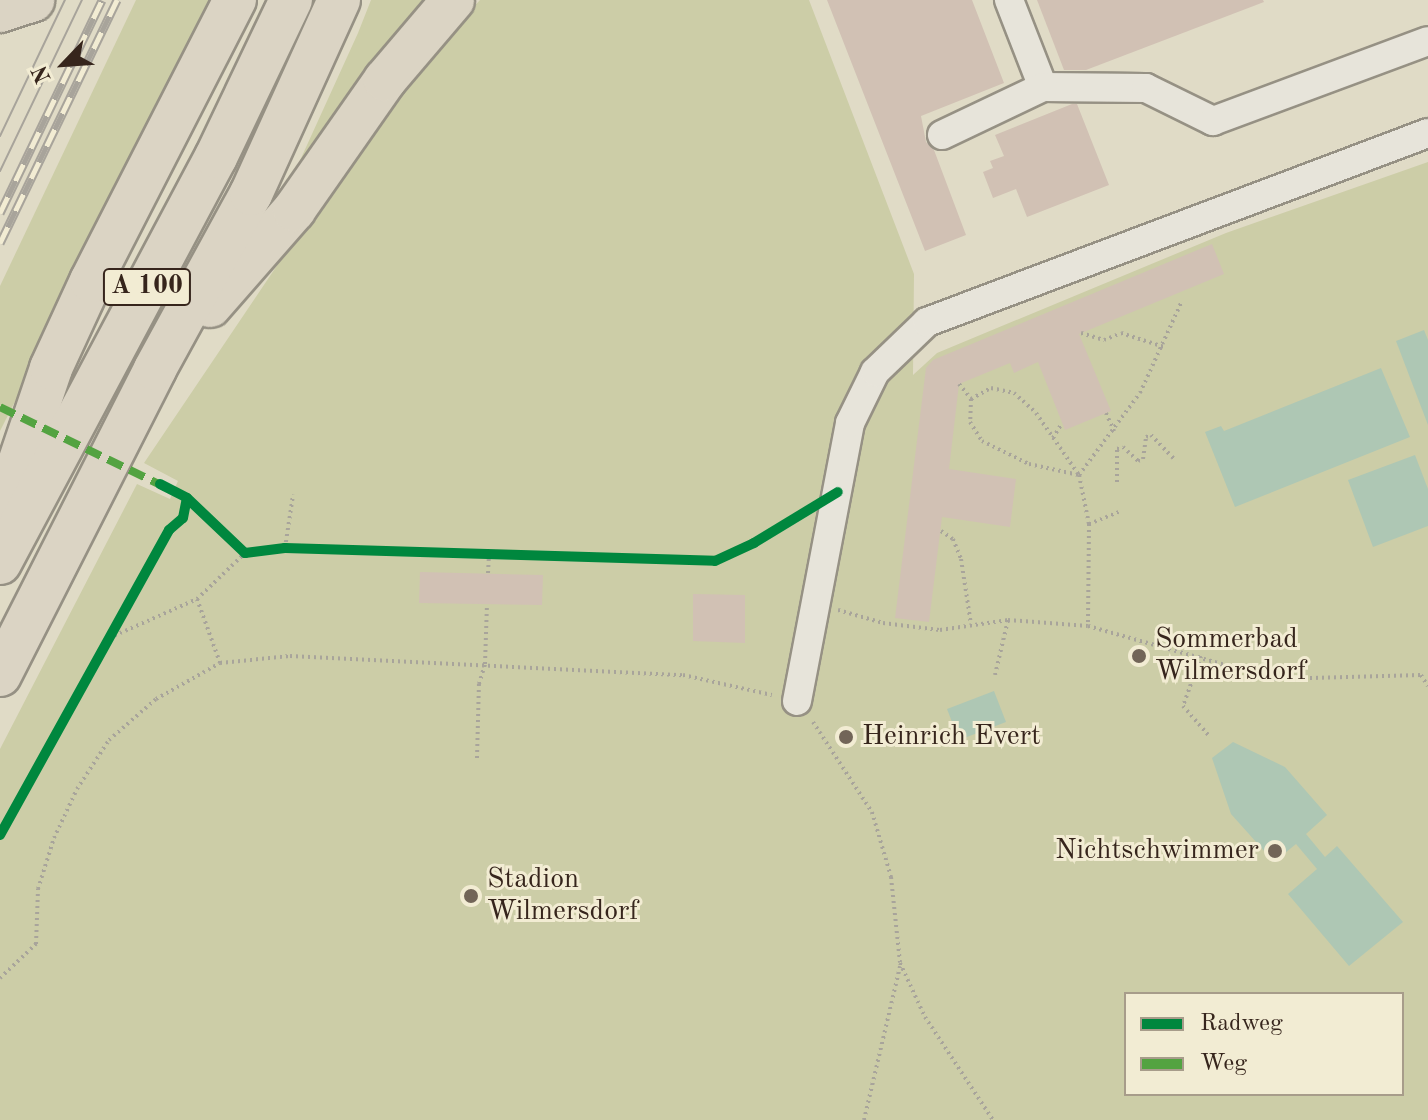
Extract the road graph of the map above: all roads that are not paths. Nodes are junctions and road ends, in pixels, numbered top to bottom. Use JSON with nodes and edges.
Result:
{"nodes":[{"id":1,"x":33,"y":0,"type":"edge"},
{"id":2,"x":235,"y":0,"type":"edge"},
{"id":3,"x":339,"y":0,"type":"edge"},
{"id":4,"x":453,"y":0,"type":"edge"},
{"id":5,"x":1009,"y":0,"type":"edge"},
{"id":6,"x":289,"y":4,"type":"edge"},
{"id":7,"x":0,"y":11,"type":"edge"},
{"id":8,"x":1428,"y":41,"type":"edge"},
{"id":9,"x":1043,"y":87,"type":"junction"},
{"id":10,"x":1428,"y":133,"type":"edge"},
{"id":11,"x":942,"y":135,"type":"dead end"},
{"id":12,"x":155,"y":369,"type":"junction"},
{"id":13,"x":0,"y":520,"type":"edge"},
{"id":14,"x":0,"y":563,"type":"edge"},
{"id":15,"x":0,"y":675,"type":"edge"},
{"id":16,"x":797,"y":701,"type":"road end"}],
"edges":[{"from":1,"to":7,"type":"highway"},
{"from":2,"to":13,"type":"highway"},
{"from":3,"to":12,"type":"highway","number":"A 100"},
{"from":4,"to":12,"type":"highway"},
{"from":5,"to":9,"type":"lane"},
{"from":6,"to":14,"type":"highway","number":"A 100"},
{"from":8,"to":9,"type":"lane"},
{"from":9,"to":11,"type":"lane"},
{"from":10,"to":16,"type":"lane"},
{"from":12,"to":15,"type":"highway","number":"A 100"}]}
